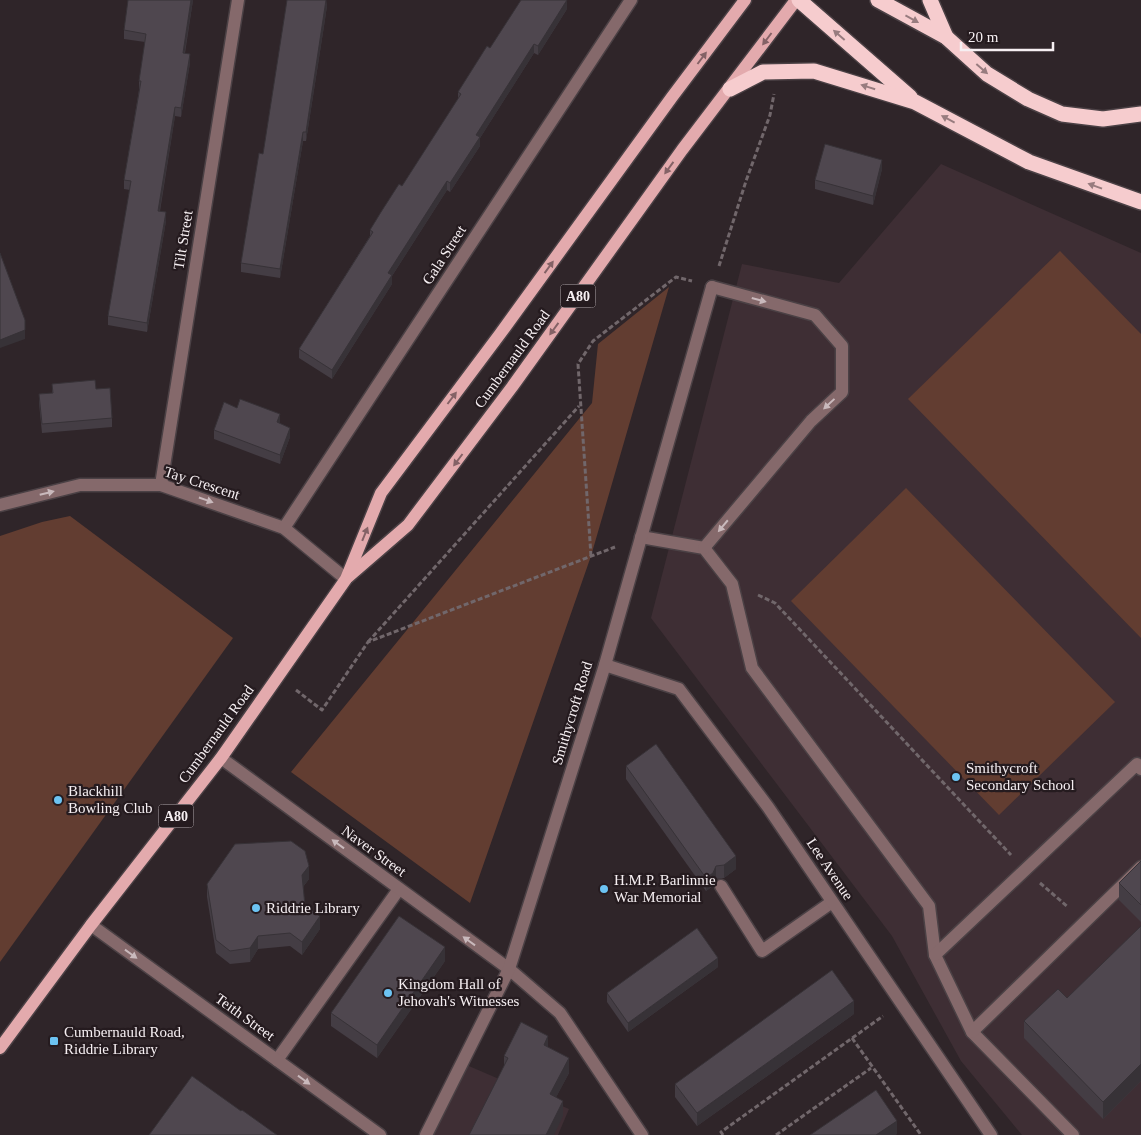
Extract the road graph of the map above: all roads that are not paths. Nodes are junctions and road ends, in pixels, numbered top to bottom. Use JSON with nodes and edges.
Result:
{"nodes":[{"id":1,"x":238,"y":0,"type":"edge"},
{"id":2,"x":631,"y":0,"type":"edge"},
{"id":3,"x":745,"y":0,"type":"edge"},
{"id":4,"x":798,"y":0,"type":"edge"},
{"id":5,"x":878,"y":0,"type":"edge"},
{"id":6,"x":930,"y":0,"type":"edge"},
{"id":7,"x":946,"y":37,"type":"junction"},
{"id":8,"x":730,"y":89,"type":"junction"},
{"id":9,"x":915,"y":102,"type":"junction"},
{"id":10,"x":1141,"y":114,"type":"edge"},
{"id":11,"x":1141,"y":202,"type":"edge"},
{"id":12,"x":161,"y":485,"type":"junction"},
{"id":13,"x":0,"y":505,"type":"edge"},
{"id":14,"x":284,"y":528,"type":"junction"},
{"id":15,"x":641,"y":538,"type":"junction"},
{"id":16,"x":704,"y":548,"type":"junction"},
{"id":17,"x":346,"y":579,"type":"junction"},
{"id":18,"x":605,"y":664,"type":"junction"},
{"id":19,"x":221,"y":758,"type":"junction"},
{"id":20,"x":1141,"y":769,"type":"edge"},
{"id":21,"x":1141,"y":868,"type":"edge"},
{"id":22,"x":721,"y":886,"type":"edge"},
{"id":23,"x":399,"y":889,"type":"junction"},
{"id":24,"x":832,"y":902,"type":"junction"},
{"id":25,"x":91,"y":925,"type":"junction"},
{"id":26,"x":935,"y":955,"type":"junction"},
{"id":27,"x":509,"y":969,"type":"junction"},
{"id":28,"x":972,"y":1032,"type":"junction"},
{"id":29,"x":0,"y":1048,"type":"edge"},
{"id":30,"x":277,"y":1060,"type":"junction"},
{"id":31,"x":380,"y":1135,"type":"edge"},
{"id":32,"x":426,"y":1135,"type":"edge"},
{"id":33,"x":642,"y":1135,"type":"edge"},
{"id":34,"x":991,"y":1135,"type":"edge"},
{"id":35,"x":1073,"y":1135,"type":"edge"}],
"edges":[{"from":1,"to":12,"type":"street","name":"Tilt Street"},
{"from":2,"to":14,"type":"street","name":"Gala Street"},
{"from":17,"to":3,"type":"main road","name":"Cumbernauld Road","number":"A80","one_way":true},
{"from":4,"to":8,"type":"main road","name":"Cumbernauld Road","number":"A80","one_way":true},
{"from":9,"to":4,"type":"highway","one_way":true},
{"from":5,"to":7,"type":"highway","one_way":true},
{"from":6,"to":7,"type":"highway"},
{"from":7,"to":10,"type":"highway","one_way":true},
{"from":9,"to":8,"type":"highway","one_way":true},
{"from":8,"to":17,"type":"main road","name":"Cumbernauld Road","number":"A80","one_way":true},
{"from":11,"to":9,"type":"highway","one_way":true},
{"from":13,"to":12,"type":"street","name":"Tay Crescent","one_way":true},
{"from":12,"to":14,"type":"street","name":"Tay Crescent","one_way":true},
{"from":14,"to":17,"type":"street","name":"Tay Crescent"},
{"from":15,"to":16,"type":"street"},
{"from":15,"to":16,"type":"street","name":"Smithycroft Road","one_way":true},
{"from":15,"to":18,"type":"street","name":"Smithycroft Road"},
{"from":16,"to":26,"type":"street"},
{"from":17,"to":19,"type":"main road","name":"Cumbernauld Road","number":"A80"},
{"from":18,"to":24,"type":"street","name":"Lee Avenue"},
{"from":18,"to":27,"type":"street","name":"Smithycroft Road"},
{"from":23,"to":19,"type":"street","name":"Naver Street","one_way":true},
{"from":19,"to":25,"type":"main road","name":"Cumbernauld Road","number":"A80"},
{"from":20,"to":26,"type":"street"},
{"from":21,"to":28,"type":"street"},
{"from":22,"to":24,"type":"street"},
{"from":27,"to":23,"type":"street","name":"Naver Street","one_way":true},
{"from":23,"to":30,"type":"street"},
{"from":24,"to":34,"type":"street","name":"Lee Avenue"},
{"from":25,"to":29,"type":"main road","name":"Cumbernauld Road","number":"A80"},
{"from":25,"to":30,"type":"street","name":"Teith Street","one_way":true},
{"from":26,"to":28,"type":"street"},
{"from":27,"to":32,"type":"street","name":"Smithycroft Road"},
{"from":27,"to":33,"type":"street","name":"Naver Street"},
{"from":28,"to":35,"type":"street"},
{"from":30,"to":31,"type":"street","name":"Teith Street","one_way":true}]}
